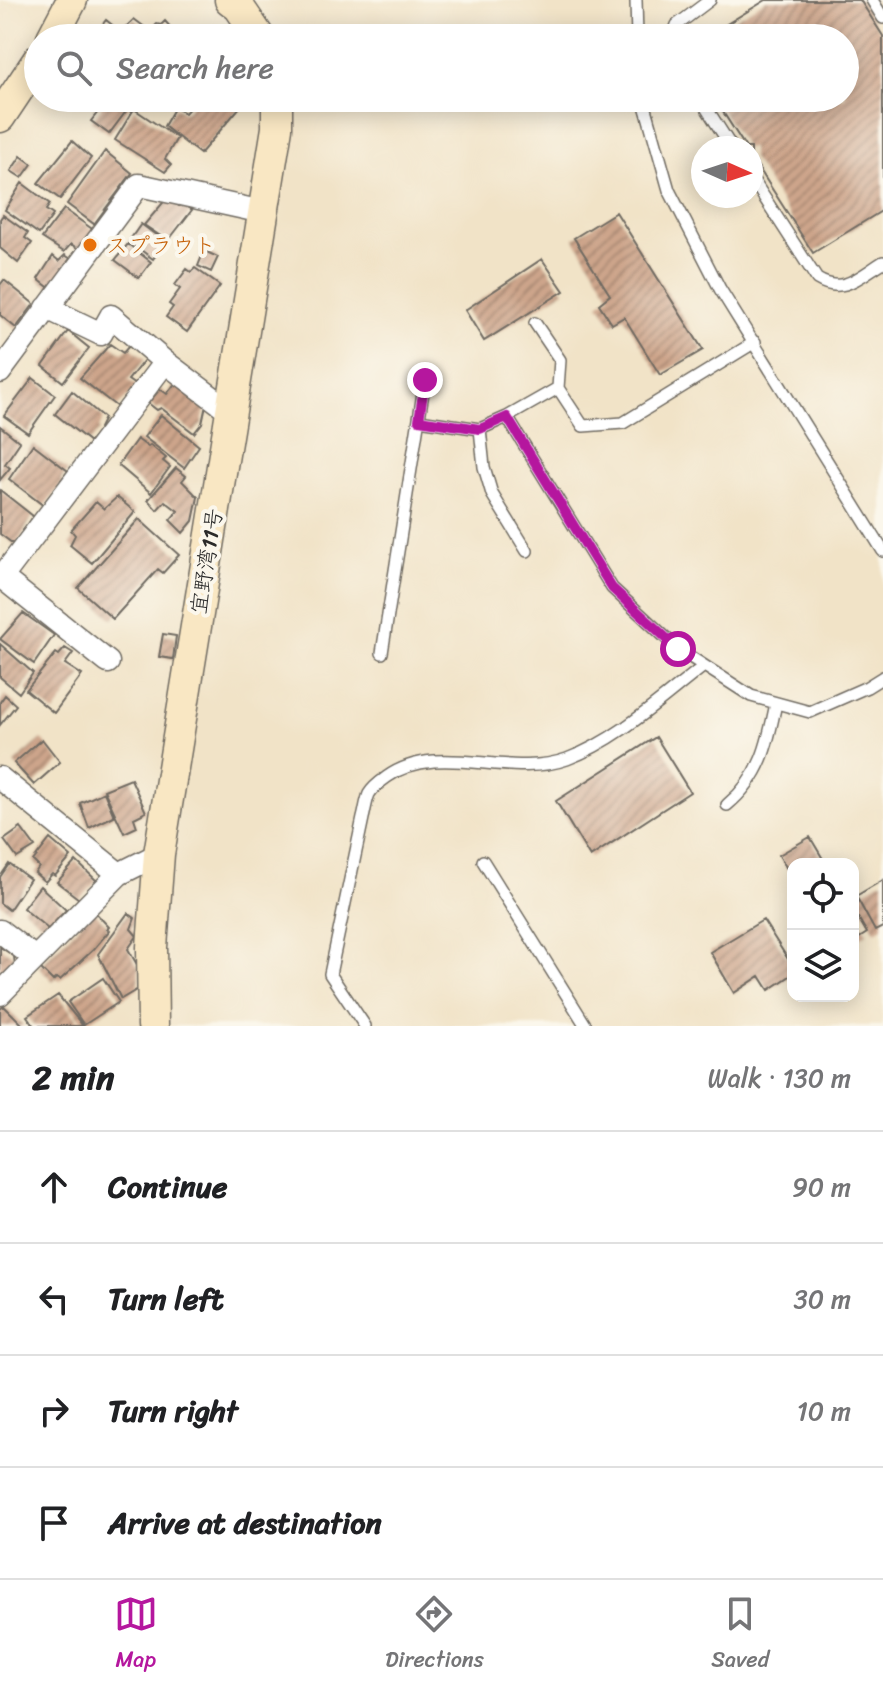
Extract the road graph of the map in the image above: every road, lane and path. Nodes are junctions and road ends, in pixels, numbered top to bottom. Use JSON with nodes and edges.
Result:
{"nodes":[{"id":1,"x":72,"y":0,"type":"edge"},
{"id":2,"x":636,"y":0,"type":"edge"},
{"id":3,"x":710,"y":0,"type":"edge"},
{"id":4,"x":872,"y":0,"type":"edge"},
{"id":5,"x":883,"y":18,"type":"edge"},
{"id":6,"x":59,"y":24,"type":"edge"},
{"id":7,"x":637,"y":24,"type":"edge"},
{"id":8,"x":678,"y":24,"type":"edge"},
{"id":9,"x":24,"y":81,"type":"edge"},
{"id":10,"x":277,"y":112,"type":"edge"},
{"id":11,"x":647,"y":112,"type":"edge"},
{"id":12,"x":709,"y":112,"type":"edge"},
{"id":13,"x":0,"y":117,"type":"edge"},
{"id":14,"x":724,"y":136,"type":"edge"},
{"id":15,"x":763,"y":196,"type":"edge"},
{"id":16,"x":263,"y":212,"type":"junction"},
{"id":17,"x":883,"y":262,"type":"edge"},
{"id":18,"x":47,"y":308,"type":"junction"},
{"id":19,"x":535,"y":323,"type":"dead end"},
{"id":20,"x":755,"y":342,"type":"junction"},
{"id":21,"x":165,"y":362,"type":"junction"},
{"id":22,"x":0,"y":372,"type":"edge"},
{"id":23,"x":425,"y":380,"type":"dead end"},
{"id":24,"x":558,"y":388,"type":"junction"},
{"id":25,"x":230,"y":411,"type":"junction"},
{"id":26,"x":507,"y":417,"type":"junction"},
{"id":27,"x":419,"y":420,"type":"junction"},
{"id":28,"x":480,"y":429,"type":"junction"},
{"id":29,"x":527,"y":551,"type":"dead end"},
{"id":30,"x":883,"y":551,"type":"edge"},
{"id":31,"x":1,"y":576,"type":"edge"},
{"id":32,"x":382,"y":653,"type":"dead end"},
{"id":33,"x":108,"y":662,"type":"dead end"},
{"id":34,"x":704,"y":666,"type":"junction"},
{"id":35,"x":883,"y":677,"type":"edge"},
{"id":36,"x":776,"y":703,"type":"junction"},
{"id":37,"x":0,"y":778,"type":"edge"},
{"id":38,"x":727,"y":805,"type":"dead end"},
{"id":39,"x":159,"y":854,"type":"junction"},
{"id":40,"x":483,"y":861,"type":"dead end"},
{"id":41,"x":119,"y":874,"type":"junction"},
{"id":42,"x":0,"y":931,"type":"edge"},
{"id":43,"x":35,"y":958,"type":"junction"},
{"id":44,"x":0,"y":994,"type":"edge"},
{"id":45,"x":153,"y":1026,"type":"edge"},
{"id":46,"x":365,"y":1026,"type":"edge"},
{"id":47,"x":586,"y":1026,"type":"edge"}],
"edges":[{"from":1,"to":6,"type":"street"},
{"from":2,"to":7,"type":"lane"},
{"from":3,"to":8,"type":"lane"},
{"from":4,"to":5,"type":"lane"},
{"from":9,"to":13,"type":"street"},
{"from":10,"to":16,"type":"street","name":"宜野湾11号"},
{"from":11,"to":20,"type":"lane"},
{"from":12,"to":14,"type":"lane"},
{"from":15,"to":17,"type":"lane"},
{"from":16,"to":18,"type":"street"},
{"from":16,"to":25,"type":"street","name":"宜野湾11号"},
{"from":18,"to":21,"type":"street"},
{"from":18,"to":22,"type":"street"},
{"from":19,"to":24,"type":"lane"},
{"from":20,"to":24,"type":"lane"},
{"from":20,"to":30,"type":"lane"},
{"from":21,"to":25,"type":"street"},
{"from":21,"to":31,"type":"street"},
{"from":23,"to":27,"type":"lane"},
{"from":24,"to":26,"type":"lane"},
{"from":25,"to":39,"type":"street","name":"宜野湾11号"},
{"from":26,"to":28,"type":"lane"},
{"from":26,"to":34,"type":"lane"},
{"from":27,"to":28,"type":"lane"},
{"from":27,"to":32,"type":"lane"},
{"from":28,"to":29,"type":"lane"},
{"from":31,"to":33,"type":"street"},
{"from":34,"to":36,"type":"lane"},
{"from":34,"to":46,"type":"lane"},
{"from":35,"to":36,"type":"lane"},
{"from":36,"to":38,"type":"lane"},
{"from":37,"to":41,"type":"street"},
{"from":39,"to":41,"type":"street"},
{"from":39,"to":45,"type":"street","name":"宜野湾11号"},
{"from":40,"to":47,"type":"lane"},
{"from":41,"to":43,"type":"street"},
{"from":42,"to":43,"type":"street"},
{"from":43,"to":44,"type":"street"}]}
